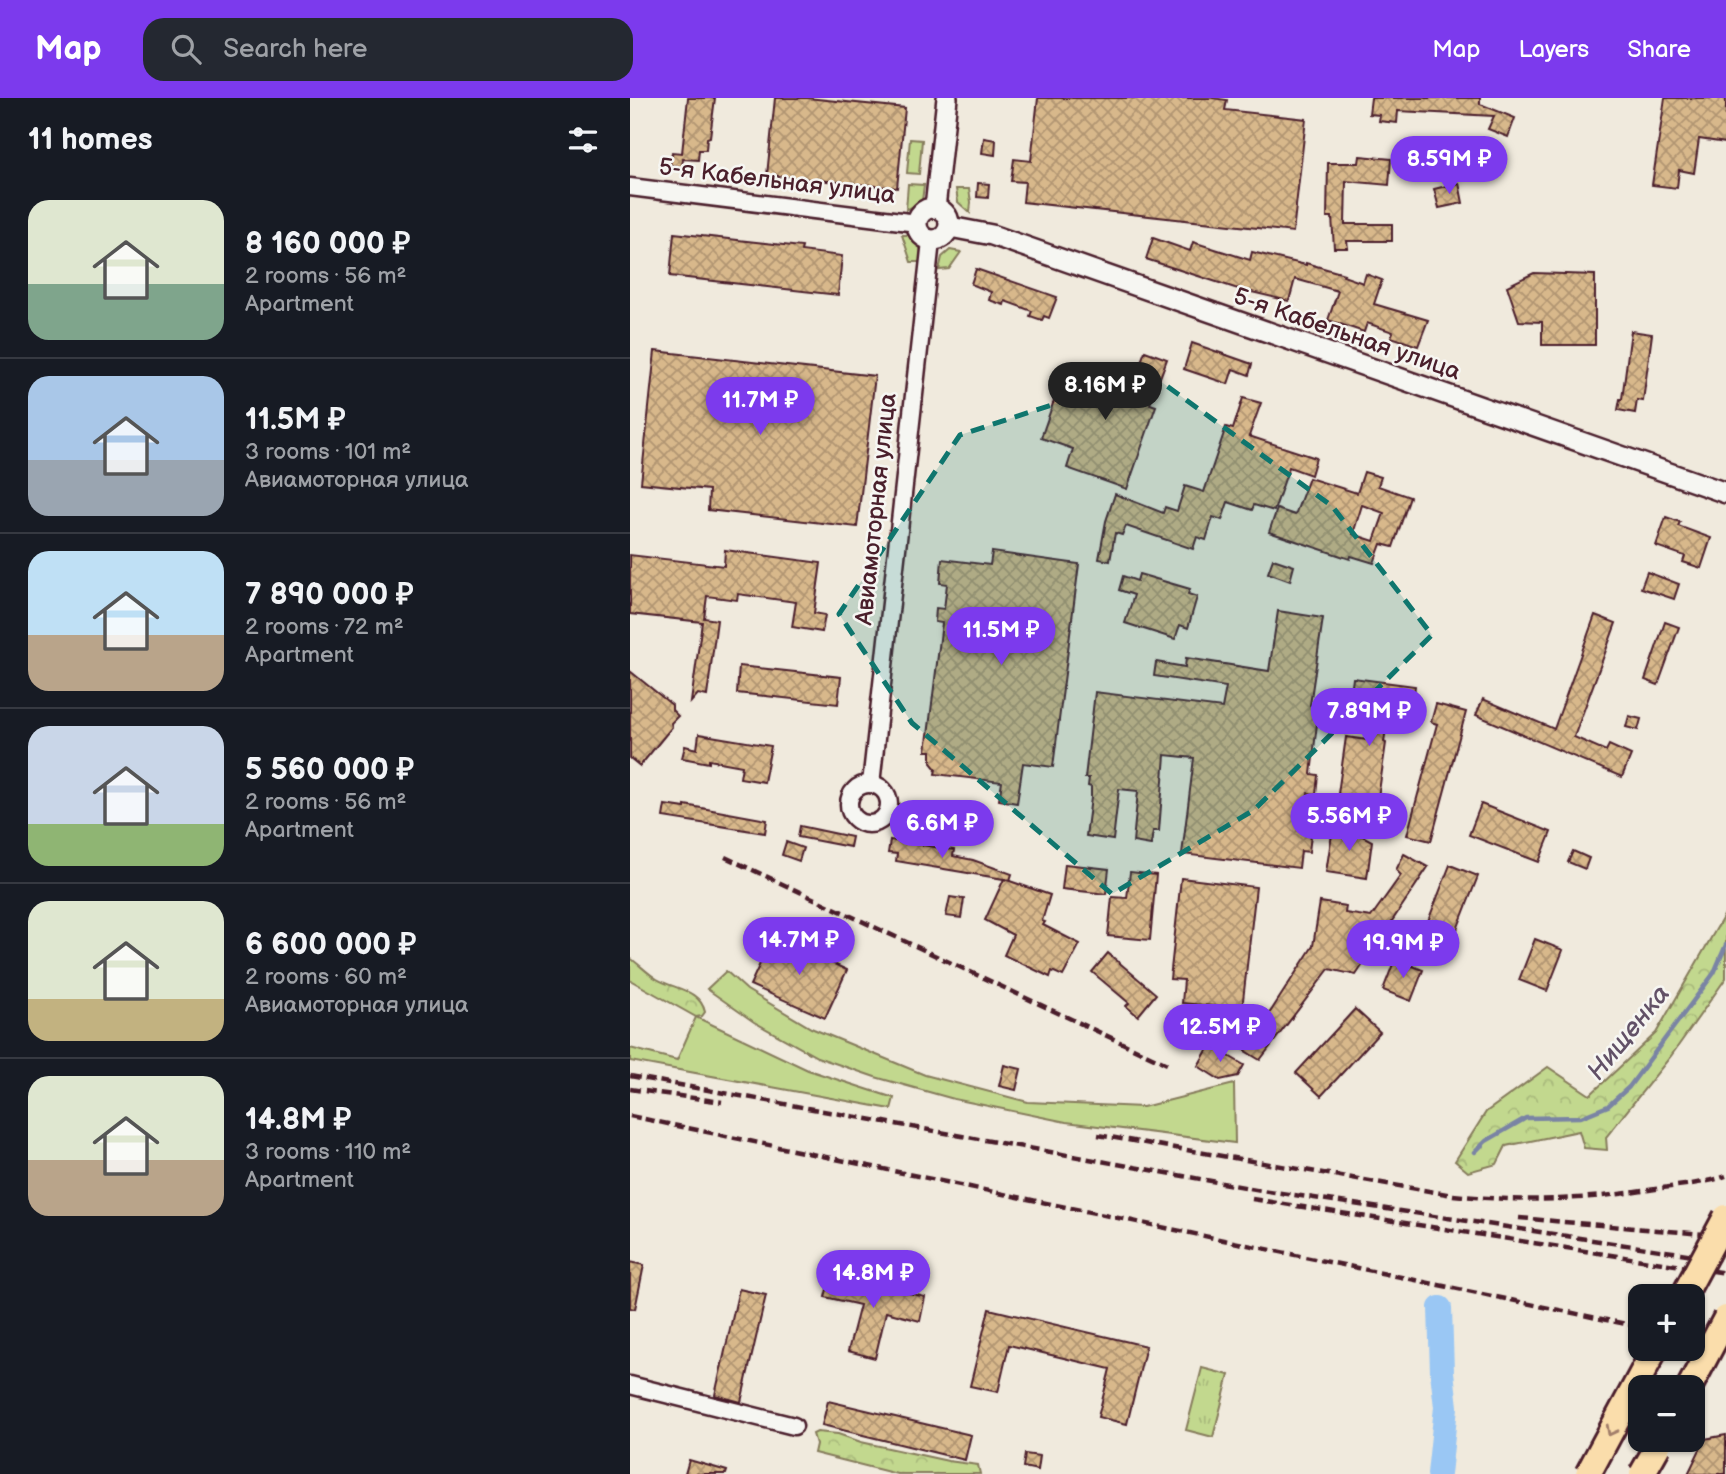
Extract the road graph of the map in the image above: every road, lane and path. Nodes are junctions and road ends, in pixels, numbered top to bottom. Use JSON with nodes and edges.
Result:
{"nodes":[{"id":1,"x":947,"y":98,"type":"edge"},
{"id":2,"x":630,"y":187,"type":"edge"},
{"id":3,"x":935,"y":208,"type":"junction"},
{"id":4,"x":917,"y":223,"type":"junction"},
{"id":5,"x":950,"y":227,"type":"junction"},
{"id":6,"x":931,"y":241,"type":"junction"},
{"id":7,"x":1726,"y":493,"type":"edge"},
{"id":8,"x":871,"y":783,"type":"dead end"},
{"id":9,"x":1726,"y":1217,"type":"edge"},
{"id":10,"x":1690,"y":1284,"type":"edge"},
{"id":11,"x":1726,"y":1318,"type":"edge"},
{"id":12,"x":1649,"y":1361,"type":"edge"},
{"id":13,"x":1696,"y":1375,"type":"edge"},
{"id":14,"x":630,"y":1385,"type":"edge"},
{"id":15,"x":794,"y":1426,"type":"dead end"},
{"id":16,"x":1655,"y":1452,"type":"edge"},
{"id":17,"x":1588,"y":1474,"type":"edge"},
{"id":18,"x":1645,"y":1474,"type":"edge"}],
"edges":[{"from":1,"to":3,"type":"street"},
{"from":2,"to":4,"type":"street","name":"5-я Кабельная улица"},
{"from":3,"to":4,"type":"street"},
{"from":3,"to":5,"type":"street"},
{"from":4,"to":6,"type":"street"},
{"from":5,"to":6,"type":"street"},
{"from":5,"to":7,"type":"street","name":"5-я Кабельная улица"},
{"from":6,"to":8,"type":"street","name":"Авиамоторная улица"},
{"from":9,"to":10,"type":"main road","bridge":true},
{"from":11,"to":13,"type":"main road","bridge":true},
{"from":12,"to":17,"type":"main road","one_way":true,"bridge":true},
{"from":14,"to":15,"type":"street"},
{"from":16,"to":18,"type":"main road","bridge":true}]}
